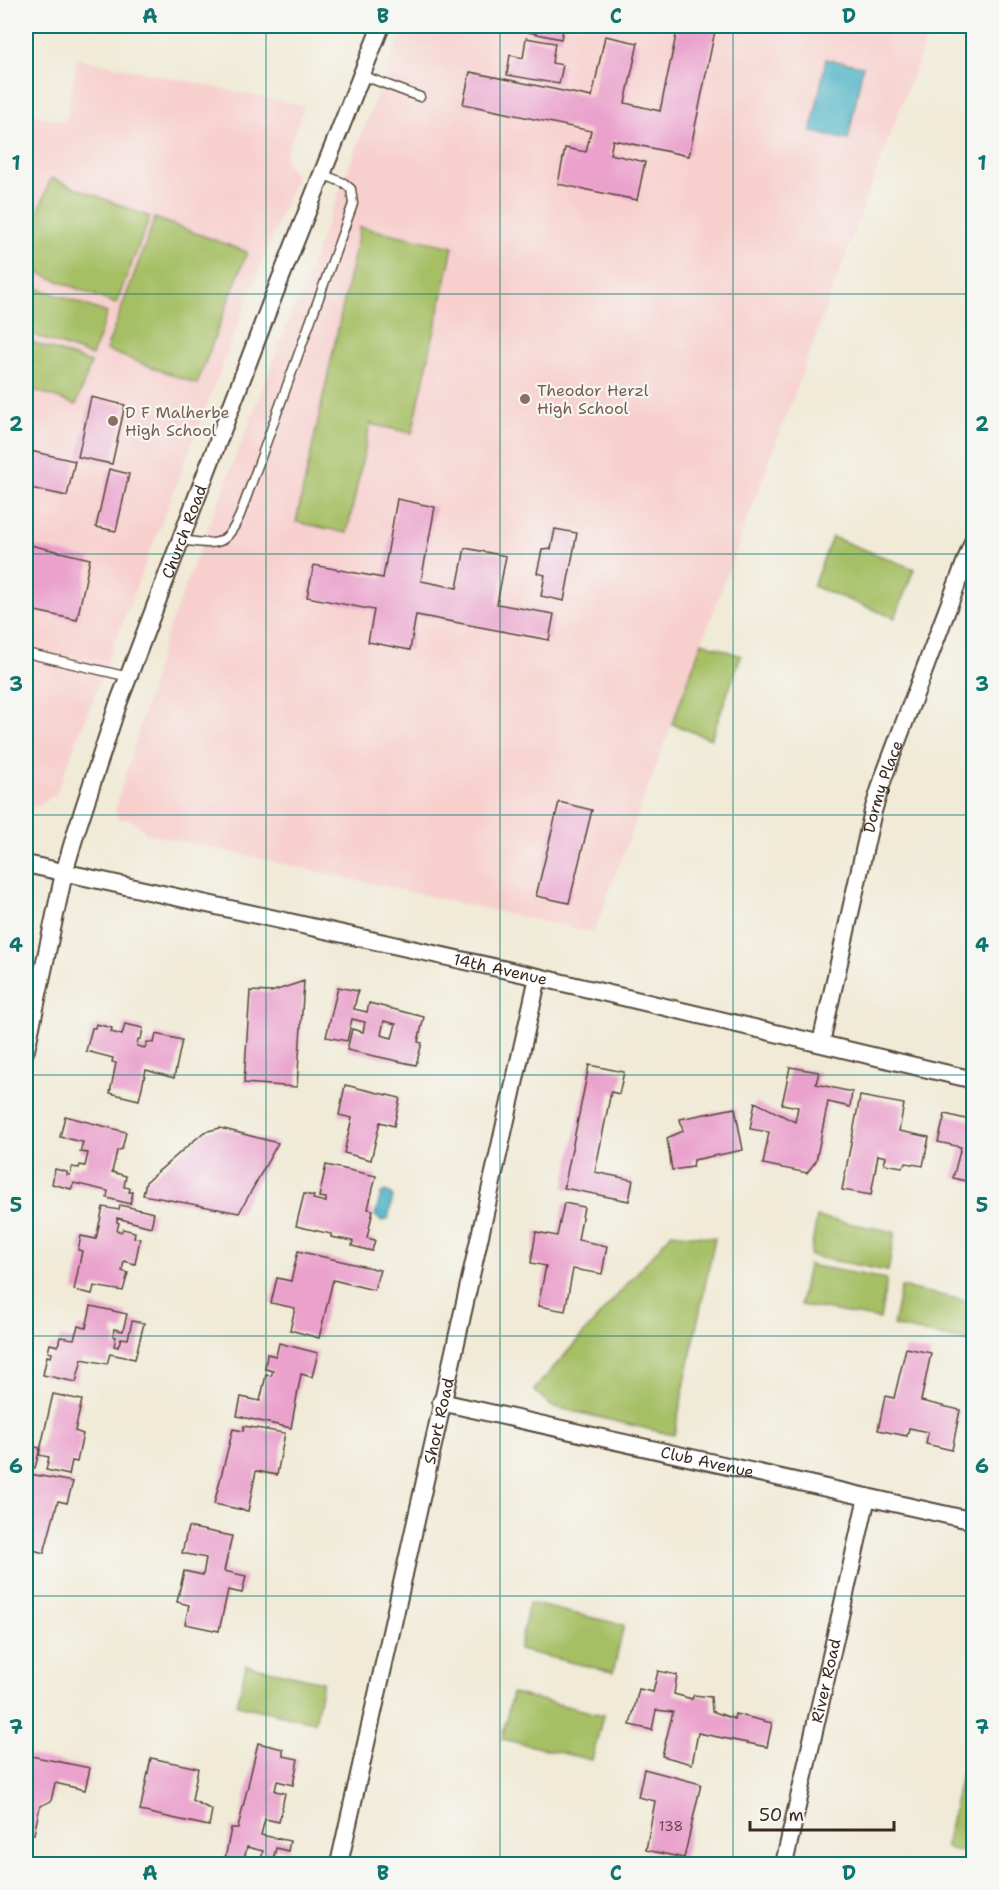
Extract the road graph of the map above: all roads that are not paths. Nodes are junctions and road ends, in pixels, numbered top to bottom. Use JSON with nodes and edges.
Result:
{"nodes":[{"id":1,"x":381,"y":26,"type":"edge"},
{"id":2,"x":361,"y":75,"type":"junction"},
{"id":3,"x":420,"y":97,"type":"dead end"},
{"id":4,"x":322,"y":174,"type":"junction"},
{"id":5,"x":974,"y":539,"type":"edge"},
{"id":6,"x":180,"y":540,"type":"junction"},
{"id":7,"x":26,"y":653,"type":"edge"},
{"id":8,"x":129,"y":677,"type":"junction"},
{"id":9,"x":26,"y":864,"type":"edge"},
{"id":10,"x":64,"y":873,"type":"junction"},
{"id":11,"x":538,"y":977,"type":"junction"},
{"id":12,"x":821,"y":1043,"type":"junction"},
{"id":13,"x":26,"y":1050,"type":"edge"},
{"id":14,"x":974,"y":1080,"type":"edge"},
{"id":15,"x":441,"y":1402,"type":"junction"},
{"id":16,"x":867,"y":1497,"type":"junction"},
{"id":17,"x":974,"y":1521,"type":"edge"},
{"id":18,"x":339,"y":1864,"type":"edge"},
{"id":19,"x":784,"y":1864,"type":"edge"}],
"edges":[{"from":1,"to":2,"type":"street","name":"Church Road"},
{"from":2,"to":3,"type":"lane"},
{"from":2,"to":4,"type":"street","name":"Church Road"},
{"from":4,"to":6,"type":"street","name":"Church Road"},
{"from":4,"to":6,"type":"lane"},
{"from":5,"to":12,"type":"street","name":"Dormy Place"},
{"from":6,"to":8,"type":"street","name":"Church Road"},
{"from":7,"to":8,"type":"lane"},
{"from":8,"to":10,"type":"street","name":"Church Road"},
{"from":9,"to":10,"type":"street","name":"14th Avenue"},
{"from":10,"to":11,"type":"street","name":"14th Avenue"},
{"from":10,"to":13,"type":"street","name":"Church Road"},
{"from":11,"to":12,"type":"street","name":"14th Avenue"},
{"from":11,"to":15,"type":"street","name":"Short Road"},
{"from":12,"to":14,"type":"street","name":"14th Avenue"},
{"from":15,"to":16,"type":"street","name":"Club Avenue"},
{"from":15,"to":18,"type":"street","name":"Short Road"},
{"from":16,"to":17,"type":"street","name":"Club Avenue"},
{"from":16,"to":19,"type":"street","name":"River Road"}]}
